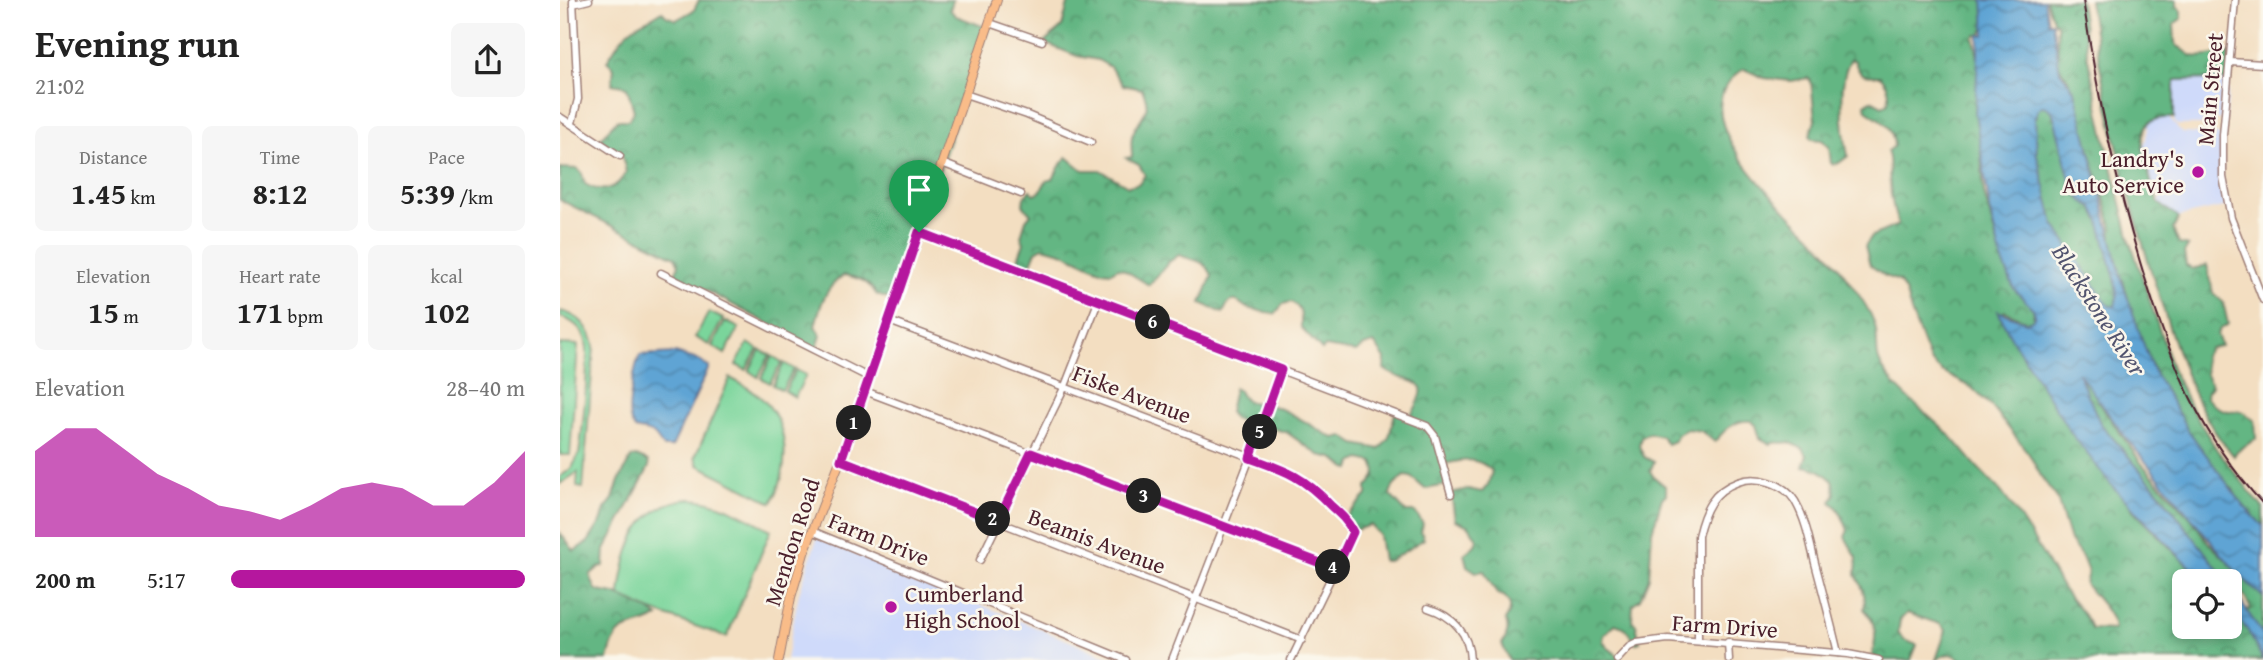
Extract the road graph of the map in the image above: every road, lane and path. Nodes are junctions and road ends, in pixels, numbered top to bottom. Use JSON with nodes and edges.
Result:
{"nodes":[{"id":1,"x":589,"y":0,"type":"edge"},
{"id":2,"x":997,"y":0,"type":"edge"},
{"id":3,"x":2235,"y":0,"type":"edge"},
{"id":4,"x":573,"y":2,"type":"edge"},
{"id":5,"x":990,"y":23,"type":"junction"},
{"id":6,"x":1042,"y":41,"type":"dead end"},
{"id":7,"x":2230,"y":62,"type":"junction"},
{"id":8,"x":2263,"y":64,"type":"edge"},
{"id":9,"x":965,"y":94,"type":"junction"},
{"id":10,"x":560,"y":117,"type":"edge"},
{"id":11,"x":572,"y":123,"type":"junction"},
{"id":12,"x":1091,"y":142,"type":"dead end"},
{"id":13,"x":620,"y":156,"type":"dead end"},
{"id":14,"x":942,"y":163,"type":"junction"},
{"id":15,"x":1021,"y":194,"type":"dead end"},
{"id":16,"x":919,"y":232,"type":"junction"},
{"id":17,"x":661,"y":273,"type":"dead end"},
{"id":18,"x":2263,"y":300,"type":"edge"},
{"id":19,"x":1098,"y":302,"type":"junction"},
{"id":20,"x":889,"y":321,"type":"junction"},
{"id":21,"x":1281,"y":370,"type":"junction"},
{"id":22,"x":870,"y":378,"type":"junction"},
{"id":23,"x":1065,"y":387,"type":"junction"},
{"id":24,"x":865,"y":391,"type":"junction"},
{"id":25,"x":1031,"y":453,"type":"junction"},
{"id":26,"x":1250,"y":458,"type":"junction"},
{"id":27,"x":841,"y":460,"type":"junction"},
{"id":28,"x":1451,"y":495,"type":"dead end"},
{"id":29,"x":998,"y":521,"type":"junction"},
{"id":30,"x":1223,"y":526,"type":"junction"},
{"id":31,"x":812,"y":531,"type":"junction"},
{"id":32,"x":980,"y":560,"type":"dead end"},
{"id":33,"x":1336,"y":569,"type":"junction"},
{"id":34,"x":1196,"y":598,"type":"junction"},
{"id":35,"x":1427,"y":608,"type":"dead end"},
{"id":36,"x":1301,"y":640,"type":"junction"},
{"id":37,"x":1698,"y":641,"type":"junction"},
{"id":38,"x":1728,"y":642,"type":"junction"},
{"id":39,"x":1838,"y":653,"type":"junction"},
{"id":40,"x":1858,"y":657,"type":"edge"},
{"id":41,"x":779,"y":660,"type":"edge"},
{"id":42,"x":1126,"y":660,"type":"edge"},
{"id":43,"x":1172,"y":660,"type":"edge"},
{"id":44,"x":1291,"y":660,"type":"edge"},
{"id":45,"x":1470,"y":660,"type":"edge"},
{"id":46,"x":1617,"y":660,"type":"edge"},
{"id":47,"x":1729,"y":660,"type":"edge"},
{"id":48,"x":1879,"y":660,"type":"edge"}],
"edges":[{"from":1,"to":4,"type":"street"},
{"from":2,"to":5,"type":"main road","name":"Mendon Road"},
{"from":3,"to":7,"type":"street","name":"Main Street"},
{"from":4,"to":11,"type":"street"},
{"from":5,"to":6,"type":"street"},
{"from":5,"to":9,"type":"main road","name":"Mendon Road"},
{"from":7,"to":8,"type":"street"},
{"from":7,"to":18,"type":"street","name":"Main Street"},
{"from":9,"to":12,"type":"street"},
{"from":9,"to":14,"type":"main road","name":"Mendon Road"},
{"from":10,"to":11,"type":"street"},
{"from":11,"to":13,"type":"street"},
{"from":14,"to":15,"type":"street"},
{"from":14,"to":16,"type":"main road","name":"Mendon Road"},
{"from":16,"to":19,"type":"street"},
{"from":16,"to":20,"type":"main road","name":"Mendon Road"},
{"from":17,"to":22,"type":"street"},
{"from":19,"to":21,"type":"street"},
{"from":19,"to":23,"type":"street"},
{"from":20,"to":22,"type":"main road","name":"Mendon Road"},
{"from":20,"to":23,"type":"street","name":"Fiske Avenue"},
{"from":21,"to":26,"type":"street"},
{"from":21,"to":28,"type":"street"},
{"from":22,"to":24,"type":"main road","name":"Mendon Road"},
{"from":23,"to":25,"type":"street"},
{"from":23,"to":26,"type":"street","name":"Fiske Avenue"},
{"from":24,"to":25,"type":"street"},
{"from":24,"to":27,"type":"main road","name":"Mendon Road"},
{"from":25,"to":29,"type":"street"},
{"from":25,"to":30,"type":"street"},
{"from":26,"to":30,"type":"street"},
{"from":26,"to":33,"type":"street","name":"Fiske Avenue"},
{"from":27,"to":29,"type":"street","name":"Beamis Avenue"},
{"from":27,"to":31,"type":"main road","name":"Mendon Road"},
{"from":29,"to":32,"type":"street"},
{"from":29,"to":34,"type":"street","name":"Beamis Avenue"},
{"from":30,"to":33,"type":"street"},
{"from":30,"to":34,"type":"street"},
{"from":31,"to":41,"type":"main road","name":"Mendon Road"},
{"from":31,"to":42,"type":"street","name":"Farm Drive"},
{"from":33,"to":36,"type":"street"},
{"from":34,"to":36,"type":"street","name":"Beamis Avenue"},
{"from":34,"to":43,"type":"street"},
{"from":35,"to":45,"type":"street"},
{"from":36,"to":44,"type":"street"},
{"from":37,"to":38,"type":"street","name":"Farm Drive"},
{"from":37,"to":39,"type":"street"},
{"from":37,"to":46,"type":"street","name":"Farm Drive"},
{"from":38,"to":39,"type":"street","name":"Farm Drive"},
{"from":38,"to":47,"type":"street"},
{"from":39,"to":40,"type":"street","name":"Farm Drive"},
{"from":40,"to":48,"type":"street","name":"Farm Drive"}]}
